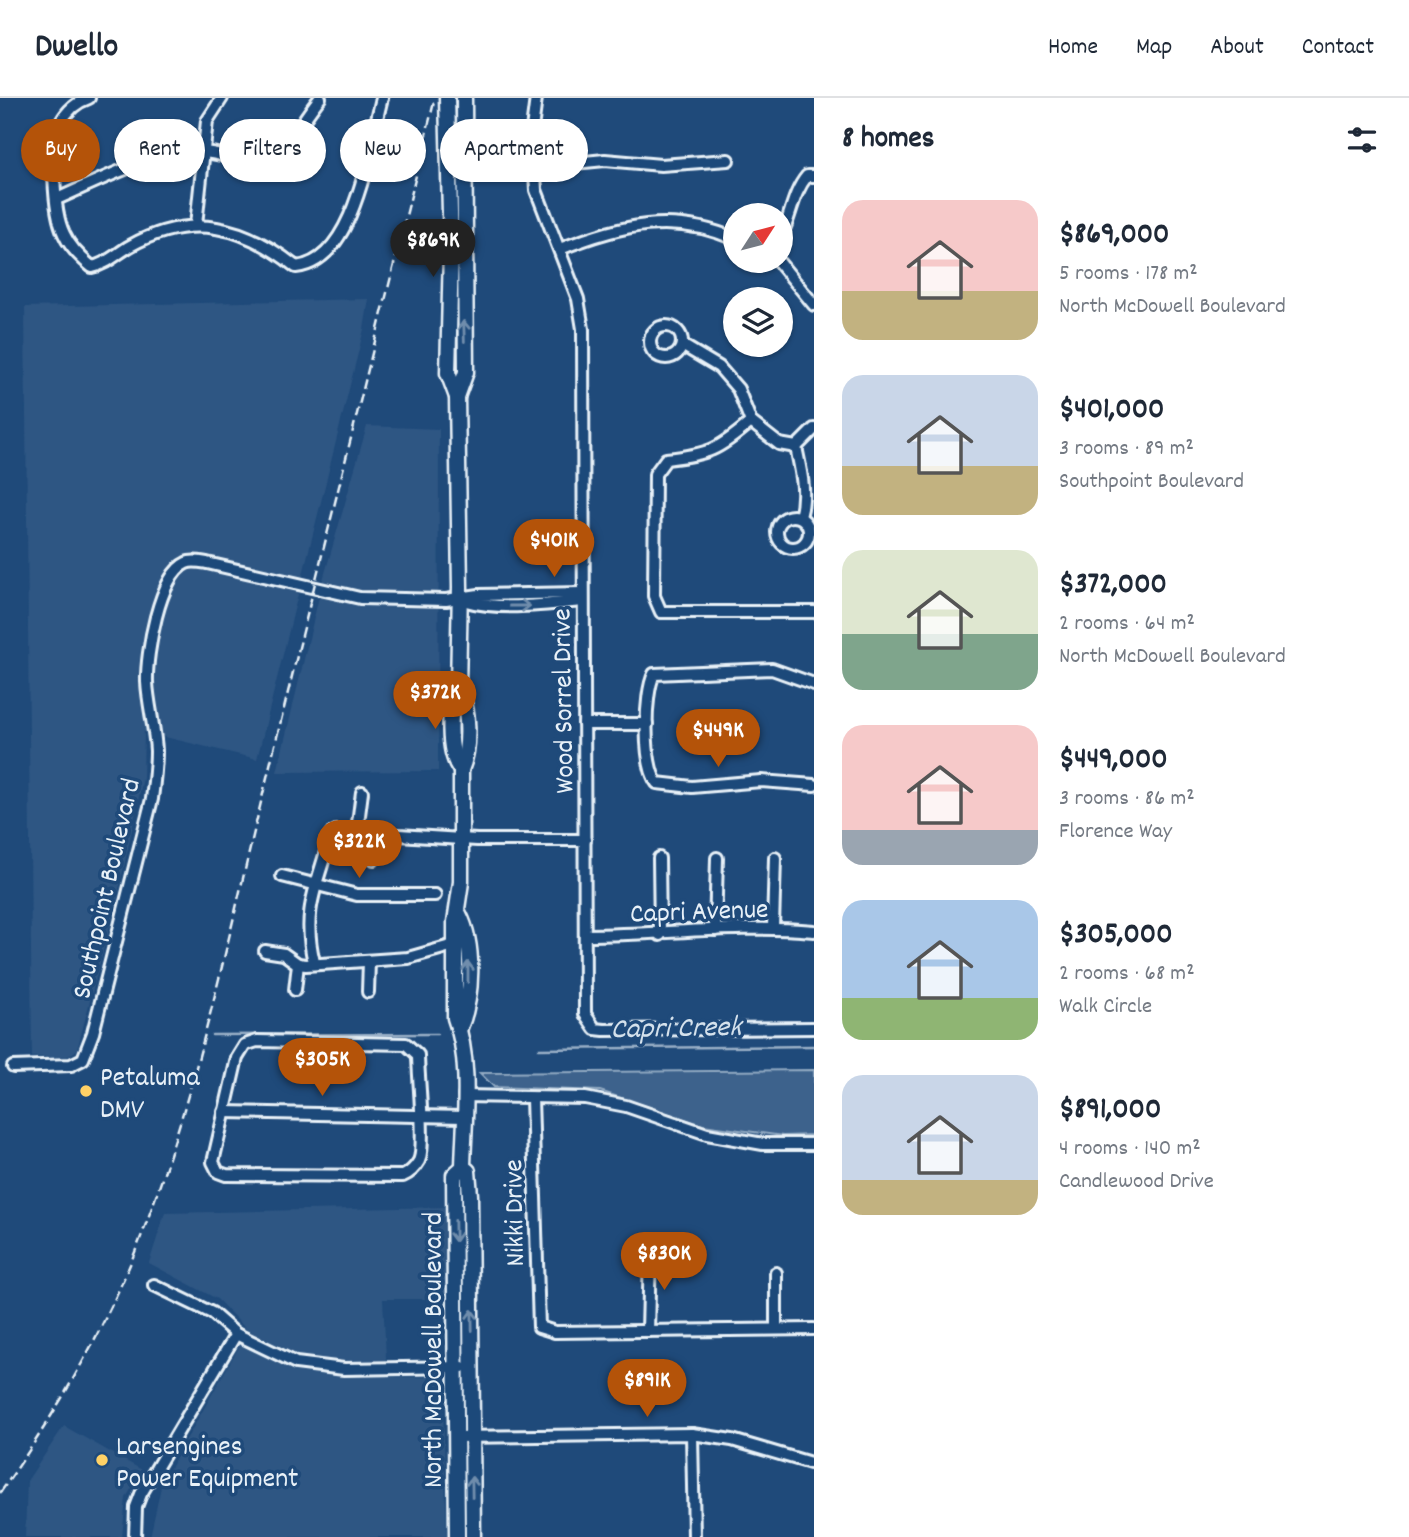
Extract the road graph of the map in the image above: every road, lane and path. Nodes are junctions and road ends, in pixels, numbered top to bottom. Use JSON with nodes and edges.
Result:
{"nodes":[{"id":1,"x":89,"y":98,"type":"edge"},
{"id":2,"x":222,"y":98,"type":"edge"},
{"id":3,"x":320,"y":98,"type":"edge"},
{"id":4,"x":382,"y":98,"type":"edge"},
{"id":5,"x":447,"y":98,"type":"edge"},
{"id":6,"x":464,"y":98,"type":"edge"},
{"id":7,"x":536,"y":98,"type":"edge"},
{"id":8,"x":533,"y":119,"type":"edge"},
{"id":9,"x":205,"y":133,"type":"edge"},
{"id":10,"x":205,"y":152,"type":"edge"},
{"id":11,"x":728,"y":160,"type":"dead end"},
{"id":12,"x":588,"y":162,"type":"edge"},
{"id":13,"x":114,"y":172,"type":"edge"},
{"id":14,"x":814,"y":176,"type":"edge"},
{"id":15,"x":199,"y":182,"type":"edge"},
{"id":16,"x":535,"y":182,"type":"edge"},
{"id":17,"x":57,"y":199,"type":"junction"},
{"id":18,"x":793,"y":206,"type":"edge"},
{"id":19,"x":196,"y":225,"type":"junction"},
{"id":20,"x":723,"y":236,"type":"edge"},
{"id":21,"x":560,"y":249,"type":"junction"},
{"id":22,"x":788,"y":273,"type":"edge"},
{"id":23,"x":814,"y":305,"type":"edge"},
{"id":24,"x":682,"y":345,"type":"dead end"},
{"id":25,"x":457,"y":397,"type":"junction"},
{"id":26,"x":751,"y":422,"type":"junction"},
{"id":27,"x":814,"y":429,"type":"edge"},
{"id":28,"x":796,"y":447,"type":"junction"},
{"id":29,"x":800,"y":517,"type":"dead end"},
{"id":30,"x":582,"y":597,"type":"junction"},
{"id":31,"x":459,"y":599,"type":"junction"},
{"id":32,"x":814,"y":612,"type":"edge"},
{"id":33,"x":814,"y":684,"type":"edge"},
{"id":34,"x":584,"y":724,"type":"junction"},
{"id":35,"x":647,"y":724,"type":"junction"},
{"id":36,"x":814,"y":785,"type":"edge"},
{"id":37,"x":362,"y":792,"type":"dead end"},
{"id":38,"x":358,"y":831,"type":"junction"},
{"id":39,"x":374,"y":832,"type":"junction"},
{"id":40,"x":462,"y":839,"type":"junction"},
{"id":41,"x":585,"y":840,"type":"junction"},
{"id":42,"x":659,"y":858,"type":"dead end"},
{"id":43,"x":717,"y":858,"type":"dead end"},
{"id":44,"x":775,"y":858,"type":"dead end"},
{"id":45,"x":374,"y":859,"type":"dead end"},
{"id":46,"x":282,"y":876,"type":"dead end"},
{"id":47,"x":317,"y":884,"type":"junction"},
{"id":48,"x":435,"y":895,"type":"dead end"},
{"id":49,"x":459,"y":914,"type":"junction"},
{"id":50,"x":773,"y":927,"type":"junction"},
{"id":51,"x":715,"y":930,"type":"junction"},
{"id":52,"x":814,"y":931,"type":"edge"},
{"id":53,"x":660,"y":934,"type":"junction"},
{"id":54,"x":586,"y":935,"type":"junction"},
{"id":55,"x":454,"y":945,"type":"junction"},
{"id":56,"x":265,"y":951,"type":"dead end"},
{"id":57,"x":369,"y":961,"type":"junction"},
{"id":58,"x":314,"y":962,"type":"junction"},
{"id":59,"x":298,"y":964,"type":"junction"},
{"id":60,"x":295,"y":990,"type":"dead end"},
{"id":61,"x":368,"y":992,"type":"dead end"},
{"id":62,"x":814,"y":1028,"type":"edge"},
{"id":63,"x":460,"y":1030,"type":"junction"},
{"id":64,"x":13,"y":1067,"type":"dead end"},
{"id":65,"x":464,"y":1096,"type":"junction"},
{"id":66,"x":532,"y":1098,"type":"junction"},
{"id":67,"x":224,"y":1112,"type":"junction"},
{"id":68,"x":420,"y":1115,"type":"junction"},
{"id":69,"x":464,"y":1116,"type":"junction"},
{"id":70,"x":814,"y":1144,"type":"edge"},
{"id":71,"x":650,"y":1252,"type":"dead end"},
{"id":72,"x":776,"y":1273,"type":"dead end"},
{"id":73,"x":154,"y":1284,"type":"dead end"},
{"id":74,"x":776,"y":1328,"type":"junction"},
{"id":75,"x":814,"y":1329,"type":"edge"},
{"id":76,"x":648,"y":1331,"type":"junction"},
{"id":77,"x":236,"y":1334,"type":"junction"},
{"id":78,"x":465,"y":1367,"type":"junction"},
{"id":79,"x":692,"y":1434,"type":"junction"},
{"id":80,"x":456,"y":1437,"type":"junction"},
{"id":81,"x":471,"y":1437,"type":"junction"},
{"id":82,"x":814,"y":1464,"type":"edge"},
{"id":83,"x":135,"y":1537,"type":"edge"},
{"id":84,"x":457,"y":1537,"type":"edge"},
{"id":85,"x":472,"y":1537,"type":"edge"},
{"id":86,"x":694,"y":1537,"type":"edge"}],
"edges":[{"from":1,"to":17,"type":"street"},
{"from":2,"to":9,"type":"street"},
{"from":3,"to":10,"type":"street"},
{"from":4,"to":19,"type":"street"},
{"from":5,"to":25,"type":"main road","name":"North McDowell Boulevard"},
{"from":25,"to":6,"type":"main road","name":"North McDowell Boulevard","one_way":true},
{"from":7,"to":8,"type":"street","name":"Wood Sorrel Drive"},
{"from":11,"to":12,"type":"street"},
{"from":13,"to":17,"type":"street"},
{"from":14,"to":18,"type":"street"},
{"from":15,"to":19,"type":"street"},
{"from":16,"to":21,"type":"street","name":"Wood Sorrel Drive"},
{"from":17,"to":19,"type":"street"},
{"from":20,"to":21,"type":"street"},
{"from":21,"to":30,"type":"street","name":"Wood Sorrel Drive"},
{"from":22,"to":23,"type":"street"},
{"from":24,"to":26,"type":"street"},
{"from":25,"to":31,"type":"main road","name":"North McDowell Boulevard"},
{"from":26,"to":28,"type":"street"},
{"from":26,"to":32,"type":"street"},
{"from":27,"to":28,"type":"street"},
{"from":28,"to":29,"type":"street"},
{"from":30,"to":31,"type":"street","name":"Southpoint Boulevard"},
{"from":30,"to":34,"type":"street","name":"Wood Sorrel Drive"},
{"from":31,"to":40,"type":"main road","name":"North McDowell Boulevard"},
{"from":31,"to":64,"type":"street","name":"Southpoint Boulevard"},
{"from":33,"to":35,"type":"street"},
{"from":34,"to":35,"type":"street"},
{"from":34,"to":41,"type":"street","name":"Wood Sorrel Drive"},
{"from":35,"to":36,"type":"street"},
{"from":37,"to":38,"type":"street"},
{"from":38,"to":39,"type":"street"},
{"from":38,"to":47,"type":"street"},
{"from":39,"to":40,"type":"street"},
{"from":39,"to":45,"type":"street"},
{"from":40,"to":41,"type":"street"},
{"from":40,"to":49,"type":"main road","name":"North McDowell Boulevard"},
{"from":41,"to":54,"type":"street","name":"Wood Sorrel Drive"},
{"from":42,"to":53,"type":"street"},
{"from":43,"to":51,"type":"street"},
{"from":44,"to":50,"type":"street"},
{"from":46,"to":47,"type":"street"},
{"from":47,"to":48,"type":"street"},
{"from":47,"to":58,"type":"street"},
{"from":49,"to":55,"type":"main road","name":"North McDowell Boulevard"},
{"from":63,"to":49,"type":"main road","name":"North McDowell Boulevard","one_way":true},
{"from":50,"to":51,"type":"street","name":"Capri Avenue"},
{"from":50,"to":52,"type":"street","name":"Capri Avenue"},
{"from":51,"to":53,"type":"street","name":"Capri Avenue"},
{"from":53,"to":54,"type":"street","name":"Capri Avenue"},
{"from":54,"to":62,"type":"street","name":"Wood Sorrel Drive"},
{"from":55,"to":57,"type":"street"},
{"from":55,"to":63,"type":"main road","name":"North McDowell Boulevard"},
{"from":56,"to":59,"type":"street"},
{"from":57,"to":58,"type":"street"},
{"from":57,"to":61,"type":"street"},
{"from":58,"to":59,"type":"street"},
{"from":59,"to":60,"type":"street"},
{"from":63,"to":65,"type":"main road","name":"North McDowell Boulevard"},
{"from":65,"to":66,"type":"street"},
{"from":65,"to":69,"type":"main road","name":"North McDowell Boulevard"},
{"from":66,"to":70,"type":"street"},
{"from":66,"to":76,"type":"street","name":"Nikki Drive"},
{"from":67,"to":68,"type":"street"},
{"from":67,"to":68,"type":"street"},
{"from":67,"to":68,"type":"street"},
{"from":68,"to":69,"type":"street"},
{"from":69,"to":78,"type":"main road","name":"North McDowell Boulevard"},
{"from":71,"to":76,"type":"street"},
{"from":72,"to":74,"type":"street"},
{"from":73,"to":77,"type":"street"},
{"from":74,"to":75,"type":"street"},
{"from":74,"to":76,"type":"street"},
{"from":77,"to":78,"type":"street"},
{"from":77,"to":83,"type":"street"},
{"from":78,"to":80,"type":"main road","name":"North McDowell Boulevard"},
{"from":78,"to":81,"type":"main road","name":"North McDowell Boulevard"},
{"from":79,"to":81,"type":"street"},
{"from":79,"to":82,"type":"street"},
{"from":79,"to":86,"type":"street"},
{"from":80,"to":81,"type":"street"},
{"from":80,"to":84,"type":"main road","name":"North McDowell Boulevard"},
{"from":85,"to":81,"type":"main road","name":"North McDowell Boulevard","one_way":true}]}
